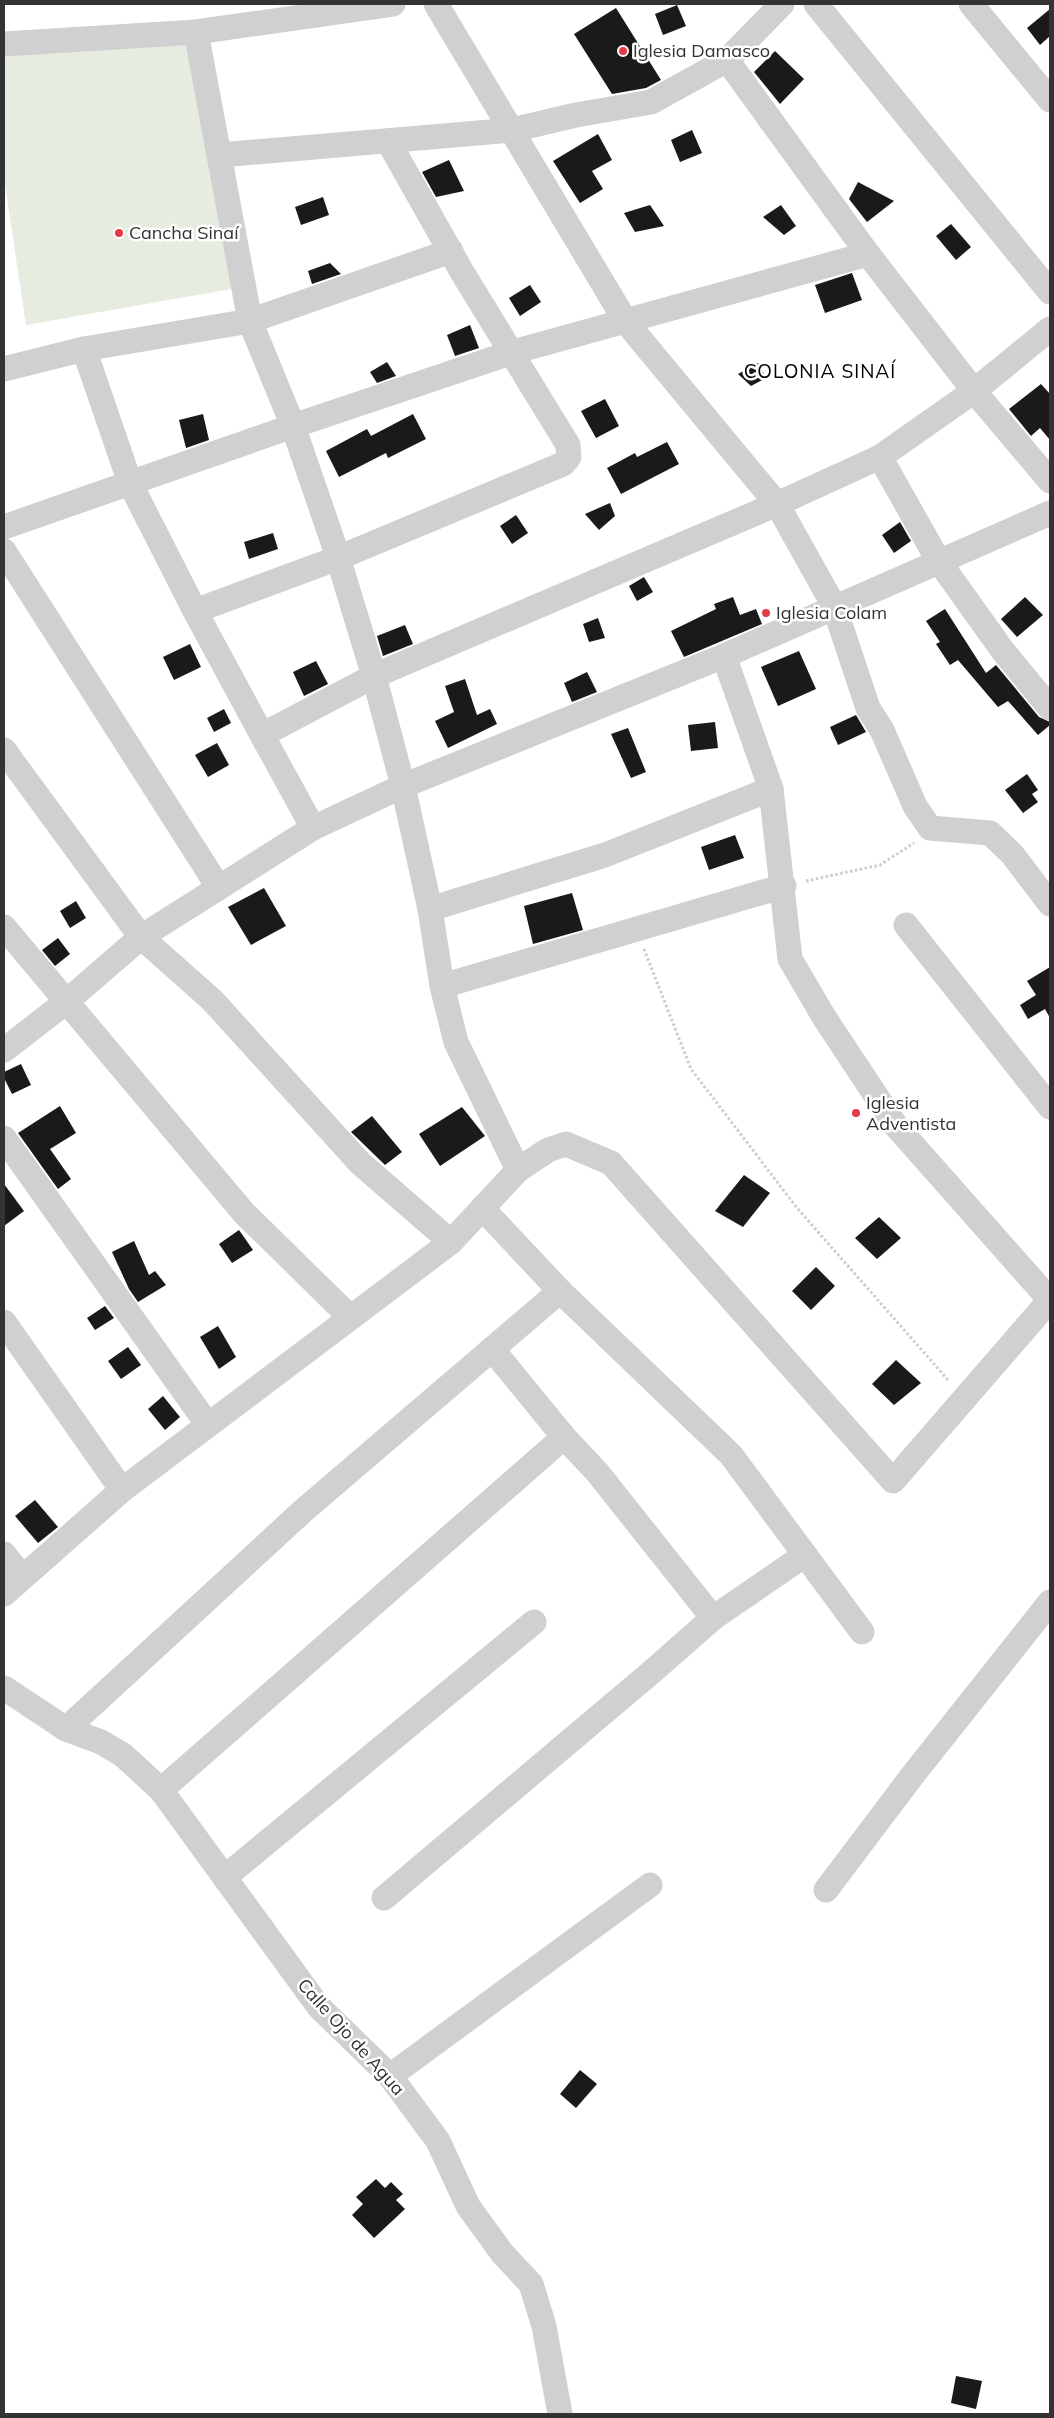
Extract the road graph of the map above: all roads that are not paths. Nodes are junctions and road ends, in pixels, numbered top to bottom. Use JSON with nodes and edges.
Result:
{"nodes":[{"id":1,"x":393,"y":4,"type":"edge"},
{"id":2,"x":436,"y":4,"type":"edge"},
{"id":3,"x":782,"y":4,"type":"edge"},
{"id":4,"x":816,"y":4,"type":"edge"},
{"id":5,"x":971,"y":4,"type":"edge"},
{"id":6,"x":196,"y":32,"type":"junction"},
{"id":7,"x":4,"y":44,"type":"edge"},
{"id":8,"x":727,"y":60,"type":"junction"},
{"id":9,"x":1050,"y":100,"type":"edge"},
{"id":10,"x":512,"y":130,"type":"junction"},
{"id":11,"x":388,"y":141,"type":"junction"},
{"id":12,"x":220,"y":155,"type":"junction"},
{"id":13,"x":451,"y":250,"type":"junction"},
{"id":14,"x":868,"y":254,"type":"junction"},
{"id":15,"x":1050,"y":292,"type":"edge"},
{"id":16,"x":250,"y":321,"type":"junction"},
{"id":17,"x":626,"y":322,"type":"junction"},
{"id":18,"x":1050,"y":329,"type":"edge"},
{"id":19,"x":84,"y":349,"type":"junction"},
{"id":20,"x":513,"y":352,"type":"junction"},
{"id":21,"x":4,"y":369,"type":"edge"},
{"id":22,"x":974,"y":391,"type":"junction"},
{"id":23,"x":293,"y":426,"type":"junction"},
{"id":24,"x":880,"y":457,"type":"junction"},
{"id":25,"x":1050,"y":481,"type":"edge"},
{"id":26,"x":130,"y":483,"type":"junction"},
{"id":27,"x":777,"y":504,"type":"junction"},
{"id":28,"x":1050,"y":513,"type":"edge"},
{"id":29,"x":4,"y":527,"type":"edge"},
{"id":30,"x":4,"y":550,"type":"edge"},
{"id":31,"x":338,"y":558,"type":"junction"},
{"id":32,"x":938,"y":560,"type":"junction"},
{"id":33,"x":834,"y":606,"type":"junction"},
{"id":34,"x":195,"y":611,"type":"junction"},
{"id":35,"x":724,"y":656,"type":"junction"},
{"id":36,"x":374,"y":676,"type":"junction"},
{"id":37,"x":1050,"y":708,"type":"edge"},
{"id":38,"x":262,"y":735,"type":"junction"},
{"id":39,"x":4,"y":750,"type":"edge"},
{"id":40,"x":403,"y":786,"type":"junction"},
{"id":41,"x":771,"y":789,"type":"junction"},
{"id":42,"x":314,"y":828,"type":"junction"},
{"id":43,"x":784,"y":886,"type":"junction"},
{"id":44,"x":219,"y":888,"type":"junction"},
{"id":45,"x":1050,"y":904,"type":"edge"},
{"id":46,"x":430,"y":908,"type":"junction"},
{"id":47,"x":906,"y":925,"type":"dead end"},
{"id":48,"x":4,"y":927,"type":"edge"},
{"id":49,"x":141,"y":936,"type":"junction"},
{"id":50,"x":442,"y":986,"type":"junction"},
{"id":51,"x":66,"y":1002,"type":"junction"},
{"id":52,"x":4,"y":1050,"type":"edge"},
{"id":53,"x":1050,"y":1107,"type":"edge"},
{"id":54,"x":4,"y":1138,"type":"edge"},
{"id":55,"x":518,"y":1170,"type":"junction"},
{"id":56,"x":482,"y":1208,"type":"junction"},
{"id":57,"x":451,"y":1242,"type":"junction"},
{"id":58,"x":560,"y":1291,"type":"junction"},
{"id":59,"x":1050,"y":1300,"type":"edge"},
{"id":60,"x":350,"y":1317,"type":"junction"},
{"id":61,"x":4,"y":1322,"type":"edge"},
{"id":62,"x":492,"y":1349,"type":"junction"},
{"id":63,"x":208,"y":1426,"type":"junction"},
{"id":64,"x":564,"y":1437,"type":"junction"},
{"id":65,"x":122,"y":1490,"type":"junction"},
{"id":66,"x":4,"y":1554,"type":"edge"},
{"id":67,"x":805,"y":1555,"type":"junction"},
{"id":68,"x":22,"y":1577,"type":"junction"},
{"id":69,"x":4,"y":1594,"type":"edge"},
{"id":70,"x":1050,"y":1602,"type":"edge"},
{"id":71,"x":713,"y":1618,"type":"junction"},
{"id":72,"x":534,"y":1622,"type":"dead end"},
{"id":73,"x":862,"y":1632,"type":"dead end"},
{"id":74,"x":4,"y":1688,"type":"edge"},
{"id":75,"x":66,"y":1729,"type":"junction"},
{"id":76,"x":161,"y":1790,"type":"junction"},
{"id":77,"x":225,"y":1877,"type":"junction"},
{"id":78,"x":650,"y":1885,"type":"dead end"},
{"id":79,"x":826,"y":1890,"type":"dead end"},
{"id":80,"x":384,"y":1898,"type":"dead end"},
{"id":81,"x":390,"y":2076,"type":"junction"},
{"id":82,"x":560,"y":2414,"type":"edge"}],
"edges":[{"from":1,"to":6,"type":"street"},
{"from":2,"to":10,"type":"street"},
{"from":3,"to":8,"type":"street"},
{"from":4,"to":15,"type":"street"},
{"from":5,"to":9,"type":"street"},
{"from":6,"to":7,"type":"street"},
{"from":6,"to":12,"type":"street"},
{"from":8,"to":10,"type":"street"},
{"from":8,"to":14,"type":"street"},
{"from":10,"to":11,"type":"street"},
{"from":10,"to":17,"type":"street"},
{"from":11,"to":12,"type":"street"},
{"from":11,"to":13,"type":"street"},
{"from":12,"to":16,"type":"street"},
{"from":13,"to":16,"type":"street"},
{"from":13,"to":20,"type":"street"},
{"from":14,"to":17,"type":"street"},
{"from":14,"to":22,"type":"street"},
{"from":16,"to":19,"type":"street"},
{"from":16,"to":23,"type":"street"},
{"from":17,"to":20,"type":"street"},
{"from":17,"to":27,"type":"street"},
{"from":18,"to":22,"type":"street"},
{"from":19,"to":21,"type":"street"},
{"from":19,"to":26,"type":"street"},
{"from":20,"to":23,"type":"street"},
{"from":20,"to":31,"type":"street"},
{"from":22,"to":24,"type":"street"},
{"from":22,"to":25,"type":"street"},
{"from":23,"to":26,"type":"street"},
{"from":23,"to":31,"type":"street"},
{"from":24,"to":27,"type":"street"},
{"from":24,"to":32,"type":"street"},
{"from":26,"to":29,"type":"street"},
{"from":26,"to":34,"type":"street"},
{"from":27,"to":33,"type":"street"},
{"from":27,"to":36,"type":"street"},
{"from":28,"to":32,"type":"street"},
{"from":30,"to":44,"type":"street"},
{"from":31,"to":34,"type":"street"},
{"from":31,"to":36,"type":"street"},
{"from":32,"to":33,"type":"street"},
{"from":32,"to":37,"type":"street"},
{"from":33,"to":35,"type":"street"},
{"from":33,"to":45,"type":"street"},
{"from":34,"to":38,"type":"street"},
{"from":35,"to":40,"type":"street"},
{"from":35,"to":41,"type":"street"},
{"from":36,"to":38,"type":"street"},
{"from":36,"to":40,"type":"street"},
{"from":38,"to":42,"type":"street"},
{"from":39,"to":49,"type":"street"},
{"from":40,"to":42,"type":"street"},
{"from":40,"to":46,"type":"street"},
{"from":41,"to":43,"type":"street"},
{"from":41,"to":46,"type":"street"},
{"from":42,"to":44,"type":"street"},
{"from":43,"to":50,"type":"street"},
{"from":43,"to":59,"type":"street"},
{"from":44,"to":49,"type":"street"},
{"from":46,"to":50,"type":"street"},
{"from":47,"to":53,"type":"street"},
{"from":48,"to":51,"type":"street"},
{"from":49,"to":51,"type":"street"},
{"from":49,"to":57,"type":"street"},
{"from":50,"to":55,"type":"street"},
{"from":51,"to":52,"type":"street"},
{"from":51,"to":60,"type":"street"},
{"from":54,"to":63,"type":"street"},
{"from":55,"to":56,"type":"street"},
{"from":55,"to":59,"type":"street"},
{"from":56,"to":57,"type":"street"},
{"from":56,"to":58,"type":"street"},
{"from":57,"to":60,"type":"street"},
{"from":58,"to":62,"type":"street"},
{"from":58,"to":67,"type":"street"},
{"from":60,"to":63,"type":"street"},
{"from":61,"to":65,"type":"street"},
{"from":62,"to":64,"type":"street"},
{"from":62,"to":75,"type":"street"},
{"from":63,"to":65,"type":"street"},
{"from":64,"to":71,"type":"street"},
{"from":64,"to":76,"type":"street"},
{"from":65,"to":68,"type":"street"},
{"from":66,"to":68,"type":"street"},
{"from":67,"to":71,"type":"street"},
{"from":67,"to":73,"type":"street"},
{"from":68,"to":69,"type":"street"},
{"from":70,"to":79,"type":"street"},
{"from":71,"to":80,"type":"street"},
{"from":72,"to":77,"type":"street"},
{"from":74,"to":75,"type":"street","name":"Calle Ojo de Agua"},
{"from":75,"to":76,"type":"street","name":"Calle Ojo de Agua"},
{"from":76,"to":77,"type":"street","name":"Calle Ojo de Agua"},
{"from":77,"to":81,"type":"street","name":"Calle Ojo de Agua"},
{"from":78,"to":81,"type":"street"},
{"from":81,"to":82,"type":"street","name":"Calle Ojo de Agua"}]}
